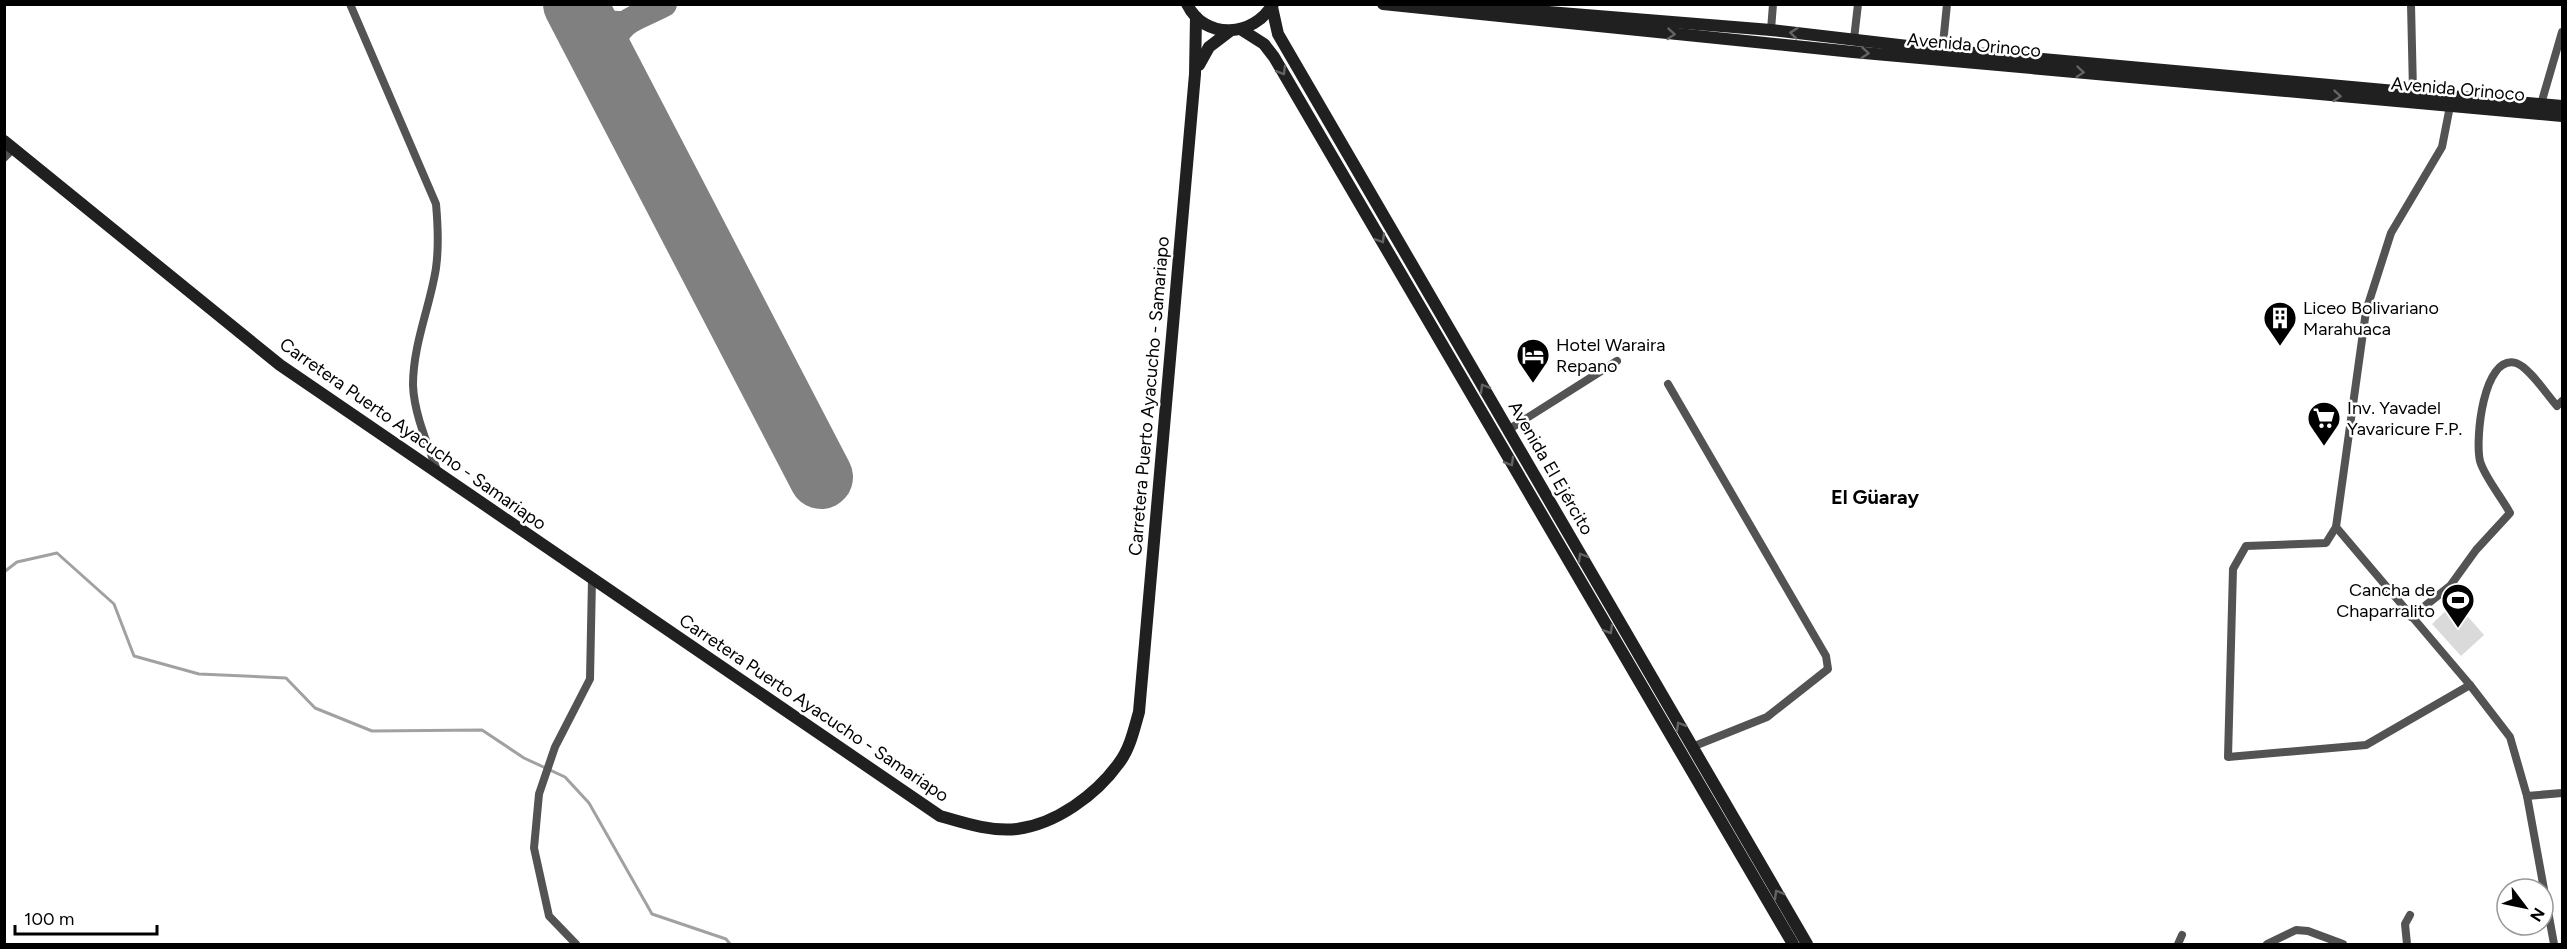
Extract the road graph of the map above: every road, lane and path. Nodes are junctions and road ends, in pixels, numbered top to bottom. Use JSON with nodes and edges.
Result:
{"nodes":[{"id":1,"x":350,"y":4,"type":"edge"},
{"id":2,"x":1187,"y":4,"type":"edge"},
{"id":3,"x":1383,"y":4,"type":"edge"},
{"id":4,"x":1458,"y":4,"type":"edge"},
{"id":5,"x":1773,"y":4,"type":"edge"},
{"id":6,"x":1858,"y":4,"type":"edge"},
{"id":7,"x":1947,"y":4,"type":"edge"},
{"id":8,"x":2411,"y":4,"type":"edge"},
{"id":9,"x":1272,"y":6,"type":"edge"},
{"id":10,"x":1196,"y":17,"type":"junction"},
{"id":11,"x":1236,"y":30,"type":"junction"},
{"id":12,"x":1771,"y":30,"type":"junction"},
{"id":13,"x":2562,"y":32,"type":"edge"},
{"id":14,"x":1854,"y":39,"type":"junction"},
{"id":15,"x":1942,"y":55,"type":"junction"},
{"id":16,"x":1195,"y":74,"type":"junction"},
{"id":17,"x":2413,"y":91,"type":"junction"},
{"id":18,"x":2451,"y":100,"type":"junction"},
{"id":19,"x":2541,"y":104,"type":"junction"},
{"id":20,"x":2562,"y":106,"type":"edge"},
{"id":21,"x":2562,"y":116,"type":"edge"},
{"id":22,"x":9,"y":144,"type":"edge"},
{"id":23,"x":4,"y":158,"type":"edge"},
{"id":24,"x":1617,"y":361,"type":"dead end"},
{"id":25,"x":1668,"y":384,"type":"dead end"},
{"id":26,"x":2562,"y":401,"type":"edge"},
{"id":27,"x":1508,"y":430,"type":"junction"},
{"id":28,"x":439,"y":476,"type":"junction"},
{"id":29,"x":2336,"y":527,"type":"junction"},
{"id":30,"x":592,"y":579,"type":"junction"},
{"id":31,"x":2412,"y":617,"type":"junction"},
{"id":32,"x":2470,"y":685,"type":"junction"},
{"id":33,"x":1692,"y":747,"type":"junction"},
{"id":34,"x":2562,"y":794,"type":"edge"},
{"id":35,"x":2527,"y":796,"type":"junction"},
{"id":36,"x":2410,"y":915,"type":"dead end"},
{"id":37,"x":2181,"y":935,"type":"dead end"},
{"id":38,"x":576,"y":945,"type":"edge"},
{"id":39,"x":1792,"y":945,"type":"edge"},
{"id":40,"x":1807,"y":945,"type":"edge"},
{"id":41,"x":2178,"y":945,"type":"edge"},
{"id":42,"x":2267,"y":945,"type":"edge"},
{"id":43,"x":2343,"y":945,"type":"edge"},
{"id":44,"x":2407,"y":945,"type":"edge"},
{"id":45,"x":2554,"y":945,"type":"edge"}],
"edges":[{"from":1,"to":28,"type":"street"},
{"from":2,"to":10,"type":"street"},
{"from":3,"to":15,"type":"street","name":"Avenida Orinoco","one_way":true},
{"from":4,"to":12,"type":"street","name":"Avenida Orinoco"},
{"from":5,"to":12,"type":"street"},
{"from":6,"to":14,"type":"street"},
{"from":7,"to":15,"type":"street"},
{"from":8,"to":17,"type":"street"},
{"from":9,"to":11,"type":"street","name":"Carretera Puerto Ayacucho - Samariapo"},
{"from":27,"to":9,"type":"street","name":"Avenida El Ejército","one_way":true},
{"from":10,"to":11,"type":"street","name":"Avenida El Ejército"},
{"from":10,"to":16,"type":"street","name":"Carretera Puerto Ayacucho - Samariapo"},
{"from":11,"to":16,"type":"street","name":"Carretera Puerto Ayacucho - Samariapo"},
{"from":11,"to":39,"type":"street","name":"Avenida El Ejército","one_way":true},
{"from":14,"to":12,"type":"street","name":"Avenida Orinoco","one_way":true},
{"from":13,"to":19,"type":"street"},
{"from":14,"to":15,"type":"street","name":"Avenida Orinoco"},
{"from":15,"to":17,"type":"street","name":"Avenida Orinoco"},
{"from":15,"to":18,"type":"street","name":"Avenida Orinoco","one_way":true},
{"from":16,"to":30,"type":"street","name":"Carretera Puerto Ayacucho - Samariapo"},
{"from":17,"to":18,"type":"street","name":"Avenida Orinoco"},
{"from":18,"to":19,"type":"street","name":"Avenida Orinoco"},
{"from":18,"to":21,"type":"street","name":"Avenida Orinoco"},
{"from":18,"to":29,"type":"street"},
{"from":19,"to":20,"type":"street","name":"Avenida Orinoco"},
{"from":22,"to":23,"type":"street"},
{"from":22,"to":28,"type":"street","name":"Carretera Puerto Ayacucho - Samariapo"},
{"from":24,"to":27,"type":"street"},
{"from":25,"to":33,"type":"street"},
{"from":26,"to":31,"type":"street"},
{"from":33,"to":27,"type":"street","name":"Avenida El Ejército","one_way":true},
{"from":28,"to":30,"type":"street","name":"Carretera Puerto Ayacucho - Samariapo"},
{"from":29,"to":31,"type":"street"},
{"from":29,"to":32,"type":"street"},
{"from":30,"to":38,"type":"street"},
{"from":31,"to":32,"type":"street"},
{"from":32,"to":35,"type":"street"},
{"from":40,"to":33,"type":"street","name":"Avenida El Ejército","one_way":true},
{"from":34,"to":35,"type":"street"},
{"from":35,"to":45,"type":"street"},
{"from":36,"to":44,"type":"street"},
{"from":37,"to":41,"type":"street"},
{"from":42,"to":43,"type":"street"}]}
